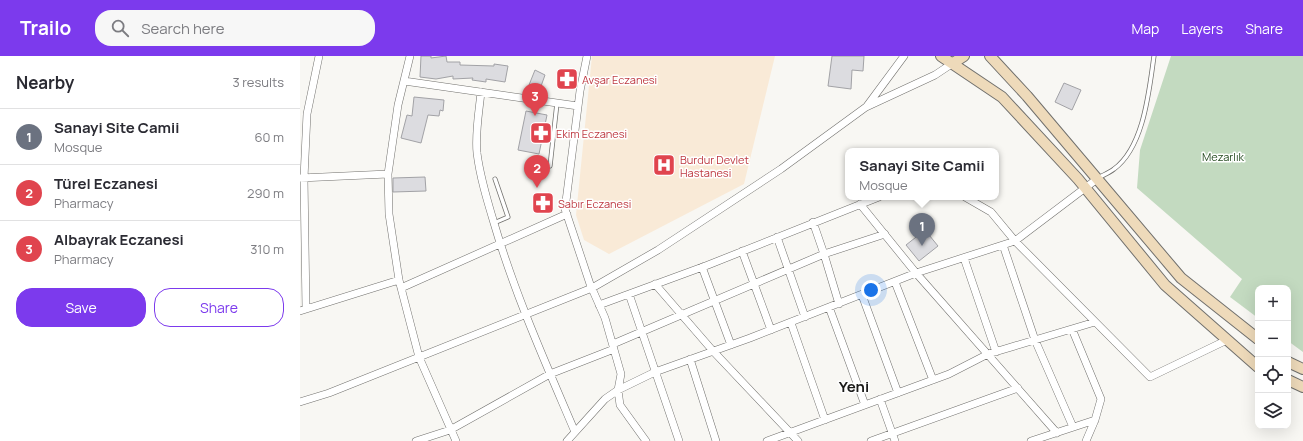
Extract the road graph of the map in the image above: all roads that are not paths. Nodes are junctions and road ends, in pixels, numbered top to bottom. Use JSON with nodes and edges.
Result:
{"nodes":[{"id":1,"x":319,"y":56,"type":"edge"},
{"id":2,"x":410,"y":56,"type":"edge"},
{"id":3,"x":586,"y":56,"type":"edge"},
{"id":4,"x":904,"y":56,"type":"edge"},
{"id":5,"x":941,"y":56,"type":"edge"},
{"id":6,"x":964,"y":56,"type":"edge"},
{"id":7,"x":990,"y":56,"type":"edge"},
{"id":8,"x":1154,"y":56,"type":"edge"},
{"id":9,"x":953,"y":63,"type":"junction"},
{"id":10,"x":404,"y":81,"type":"junction"},
{"id":11,"x":481,"y":92,"type":"junction"},
{"id":12,"x":557,"y":103,"type":"junction"},
{"id":13,"x":578,"y":106,"type":"junction"},
{"id":14,"x":866,"y":107,"type":"junction"},
{"id":15,"x":550,"y":166,"type":"dead end"},
{"id":16,"x":388,"y":174,"type":"junction"},
{"id":17,"x":302,"y":178,"type":"edge"},
{"id":18,"x":495,"y":179,"type":"dead end"},
{"id":19,"x":1097,"y":179,"type":"junction"},
{"id":20,"x":1086,"y":188,"type":"junction"},
{"id":21,"x":871,"y":200,"type":"edge"},
{"id":22,"x":970,"y":200,"type":"edge"},
{"id":23,"x":860,"y":204,"type":"junction"},
{"id":24,"x":566,"y":214,"type":"junction"},
{"id":25,"x":813,"y":222,"type":"junction"},
{"id":26,"x":494,"y":223,"type":"junction"},
{"id":27,"x":885,"y":234,"type":"junction"},
{"id":28,"x":777,"y":237,"type":"junction"},
{"id":29,"x":1015,"y":241,"type":"junction"},
{"id":30,"x":500,"y":244,"type":"junction"},
{"id":31,"x":1003,"y":245,"type":"junction"},
{"id":32,"x":742,"y":251,"type":"junction"},
{"id":33,"x":824,"y":254,"type":"junction"},
{"id":34,"x":964,"y":258,"type":"junction"},
{"id":35,"x":702,"y":267,"type":"junction"},
{"id":36,"x":788,"y":270,"type":"junction"},
{"id":37,"x":916,"y":274,"type":"junction"},
{"id":38,"x":399,"y":280,"type":"junction"},
{"id":39,"x":895,"y":282,"type":"junction"},
{"id":40,"x":655,"y":284,"type":"junction"},
{"id":41,"x":754,"y":284,"type":"junction"},
{"id":42,"x":401,"y":288,"type":"junction"},
{"id":43,"x":592,"y":288,"type":"junction"},
{"id":44,"x":629,"y":294,"type":"junction"},
{"id":45,"x":862,"y":295,"type":"junction"},
{"id":46,"x":715,"y":301,"type":"junction"},
{"id":47,"x":839,"y":304,"type":"junction"},
{"id":48,"x":599,"y":305,"type":"junction"},
{"id":49,"x":829,"y":308,"type":"junction"},
{"id":50,"x":303,"y":310,"type":"edge"},
{"id":51,"x":525,"y":314,"type":"junction"},
{"id":52,"x":682,"y":315,"type":"junction"},
{"id":53,"x":805,"y":317,"type":"junction"},
{"id":54,"x":1096,"y":322,"type":"junction"},
{"id":55,"x":790,"y":323,"type":"junction"},
{"id":56,"x":1072,"y":329,"type":"junction"},
{"id":57,"x":771,"y":330,"type":"junction"},
{"id":58,"x":642,"y":332,"type":"junction"},
{"id":59,"x":1255,"y":336,"type":"edge"},
{"id":60,"x":1035,"y":340,"type":"junction"},
{"id":61,"x":1227,"y":340,"type":"junction"},
{"id":62,"x":730,"y":345,"type":"junction"},
{"id":63,"x":613,"y":346,"type":"junction"},
{"id":64,"x":713,"y":351,"type":"junction"},
{"id":65,"x":996,"y":352,"type":"junction"},
{"id":66,"x":988,"y":354,"type":"junction"},
{"id":67,"x":419,"y":357,"type":"junction"},
{"id":68,"x":690,"y":359,"type":"junction"},
{"id":69,"x":1291,"y":363,"type":"edge"},
{"id":70,"x":1255,"y":364,"type":"edge"},
{"id":71,"x":1303,"y":369,"type":"edge"},
{"id":72,"x":655,"y":372,"type":"junction"},
{"id":73,"x":550,"y":374,"type":"junction"},
{"id":74,"x":933,"y":380,"type":"junction"},
{"id":75,"x":1291,"y":381,"type":"edge"},
{"id":76,"x":1303,"y":387,"type":"edge"},
{"id":77,"x":1018,"y":388,"type":"junction"},
{"id":78,"x":618,"y":390,"type":"junction"},
{"id":79,"x":898,"y":393,"type":"junction"},
{"id":80,"x":880,"y":399,"type":"junction"},
{"id":81,"x":300,"y":402,"type":"edge"},
{"id":82,"x":865,"y":405,"type":"junction"},
{"id":83,"x":825,"y":420,"type":"junction"},
{"id":84,"x":1095,"y":420,"type":"junction"},
{"id":85,"x":1073,"y":427,"type":"junction"},
{"id":86,"x":450,"y":430,"type":"junction"},
{"id":87,"x":574,"y":432,"type":"junction"},
{"id":88,"x":790,"y":433,"type":"junction"},
{"id":89,"x":892,"y":433,"type":"junction"},
{"id":90,"x":1057,"y":433,"type":"junction"},
{"id":91,"x":416,"y":441,"type":"edge"},
{"id":92,"x":456,"y":441,"type":"edge"},
{"id":93,"x":567,"y":441,"type":"edge"},
{"id":94,"x":646,"y":441,"type":"edge"},
{"id":95,"x":680,"y":441,"type":"edge"},
{"id":96,"x":716,"y":441,"type":"edge"},
{"id":97,"x":767,"y":441,"type":"edge"},
{"id":98,"x":798,"y":441,"type":"edge"},
{"id":99,"x":871,"y":441,"type":"edge"},
{"id":100,"x":895,"y":441,"type":"edge"},
{"id":101,"x":1031,"y":441,"type":"edge"},
{"id":102,"x":1086,"y":441,"type":"edge"}],
"edges":[{"from":1,"to":17,"type":"street"},
{"from":2,"to":10,"type":"street"},
{"from":3,"to":13,"type":"street"},
{"from":4,"to":14,"type":"street"},
{"from":5,"to":9,"type":"main road"},
{"from":6,"to":9,"type":"main road"},
{"from":7,"to":19,"type":"main road"},
{"from":8,"to":19,"type":"lane"},
{"from":9,"to":14,"type":"street"},
{"from":9,"to":20,"type":"main road"},
{"from":10,"to":11,"type":"street"},
{"from":10,"to":16,"type":"street"},
{"from":11,"to":12,"type":"street"},
{"from":11,"to":26,"type":"street"},
{"from":12,"to":13,"type":"street"},
{"from":12,"to":15,"type":"lane"},
{"from":13,"to":24,"type":"street"},
{"from":14,"to":43,"type":"street"},
{"from":16,"to":17,"type":"street"},
{"from":16,"to":38,"type":"street"},
{"from":17,"to":50,"type":"street"},
{"from":18,"to":26,"type":"lane"},
{"from":19,"to":20,"type":"street"},
{"from":19,"to":59,"type":"main road"},
{"from":20,"to":29,"type":"street"},
{"from":20,"to":61,"type":"main road"},
{"from":21,"to":23,"type":"street"},
{"from":22,"to":29,"type":"street"},
{"from":23,"to":25,"type":"street"},
{"from":23,"to":27,"type":"street"},
{"from":24,"to":30,"type":"street"},
{"from":24,"to":43,"type":"street"},
{"from":25,"to":28,"type":"street"},
{"from":25,"to":33,"type":"street"},
{"from":26,"to":30,"type":"street"},
{"from":27,"to":33,"type":"street"},
{"from":27,"to":37,"type":"street"},
{"from":28,"to":32,"type":"street"},
{"from":28,"to":36,"type":"street"},
{"from":29,"to":31,"type":"street"},
{"from":29,"to":54,"type":"street"},
{"from":30,"to":42,"type":"street"},
{"from":30,"to":51,"type":"street"},
{"from":31,"to":34,"type":"street"},
{"from":31,"to":60,"type":"street"},
{"from":32,"to":35,"type":"street"},
{"from":32,"to":41,"type":"street"},
{"from":33,"to":36,"type":"street"},
{"from":33,"to":47,"type":"street"},
{"from":34,"to":37,"type":"street"},
{"from":34,"to":65,"type":"street"},
{"from":35,"to":40,"type":"street"},
{"from":35,"to":46,"type":"street"},
{"from":36,"to":41,"type":"street"},
{"from":36,"to":53,"type":"street"},
{"from":37,"to":39,"type":"street"},
{"from":37,"to":66,"type":"street"},
{"from":38,"to":42,"type":"street"},
{"from":38,"to":50,"type":"street"},
{"from":39,"to":45,"type":"street"},
{"from":39,"to":74,"type":"street"},
{"from":40,"to":44,"type":"street"},
{"from":40,"to":52,"type":"street"},
{"from":41,"to":46,"type":"street"},
{"from":41,"to":57,"type":"street"},
{"from":42,"to":67,"type":"street"},
{"from":43,"to":48,"type":"street"},
{"from":43,"to":51,"type":"street"},
{"from":44,"to":48,"type":"street"},
{"from":44,"to":58,"type":"street"},
{"from":45,"to":47,"type":"street"},
{"from":45,"to":79,"type":"street"},
{"from":46,"to":52,"type":"street"},
{"from":46,"to":62,"type":"street"},
{"from":47,"to":49,"type":"street"},
{"from":48,"to":63,"type":"street"},
{"from":49,"to":53,"type":"street"},
{"from":49,"to":82,"type":"street"},
{"from":51,"to":67,"type":"street"},
{"from":51,"to":73,"type":"street"},
{"from":52,"to":58,"type":"street"},
{"from":52,"to":64,"type":"street"},
{"from":53,"to":55,"type":"street"},
{"from":54,"to":56,"type":"street"},
{"from":54,"to":61,"type":"street"},
{"from":55,"to":57,"type":"street"},
{"from":55,"to":83,"type":"street"},
{"from":56,"to":60,"type":"street"},
{"from":56,"to":84,"type":"street"},
{"from":57,"to":62,"type":"street"},
{"from":58,"to":63,"type":"street"},
{"from":58,"to":72,"type":"street"},
{"from":60,"to":65,"type":"street"},
{"from":60,"to":85,"type":"street"},
{"from":61,"to":70,"type":"main road"},
{"from":62,"to":64,"type":"street"},
{"from":63,"to":73,"type":"street"},
{"from":63,"to":78,"type":"street"},
{"from":64,"to":68,"type":"street"},
{"from":64,"to":88,"type":"street"},
{"from":65,"to":66,"type":"street"},
{"from":66,"to":74,"type":"street"},
{"from":66,"to":77,"type":"street"},
{"from":67,"to":81,"type":"street"},
{"from":67,"to":86,"type":"street"},
{"from":68,"to":72,"type":"street"},
{"from":68,"to":96,"type":"street"},
{"from":69,"to":71,"type":"main road"},
{"from":72,"to":78,"type":"street"},
{"from":72,"to":95,"type":"street"},
{"from":73,"to":86,"type":"street"},
{"from":73,"to":87,"type":"street"},
{"from":74,"to":79,"type":"street"},
{"from":75,"to":76,"type":"main road"},
{"from":77,"to":89,"type":"street"},
{"from":77,"to":90,"type":"street"},
{"from":78,"to":87,"type":"street"},
{"from":78,"to":94,"type":"street"},
{"from":79,"to":80,"type":"street"},
{"from":80,"to":82,"type":"street"},
{"from":80,"to":89,"type":"street"},
{"from":82,"to":83,"type":"street"},
{"from":83,"to":88,"type":"street"},
{"from":84,"to":85,"type":"street"},
{"from":84,"to":102,"type":"street"},
{"from":85,"to":90,"type":"street"},
{"from":86,"to":91,"type":"street"},
{"from":86,"to":92,"type":"street"},
{"from":87,"to":93,"type":"street"},
{"from":88,"to":97,"type":"street"},
{"from":88,"to":98,"type":"street"},
{"from":89,"to":99,"type":"street"},
{"from":89,"to":100,"type":"street"},
{"from":90,"to":101,"type":"street"}]}
